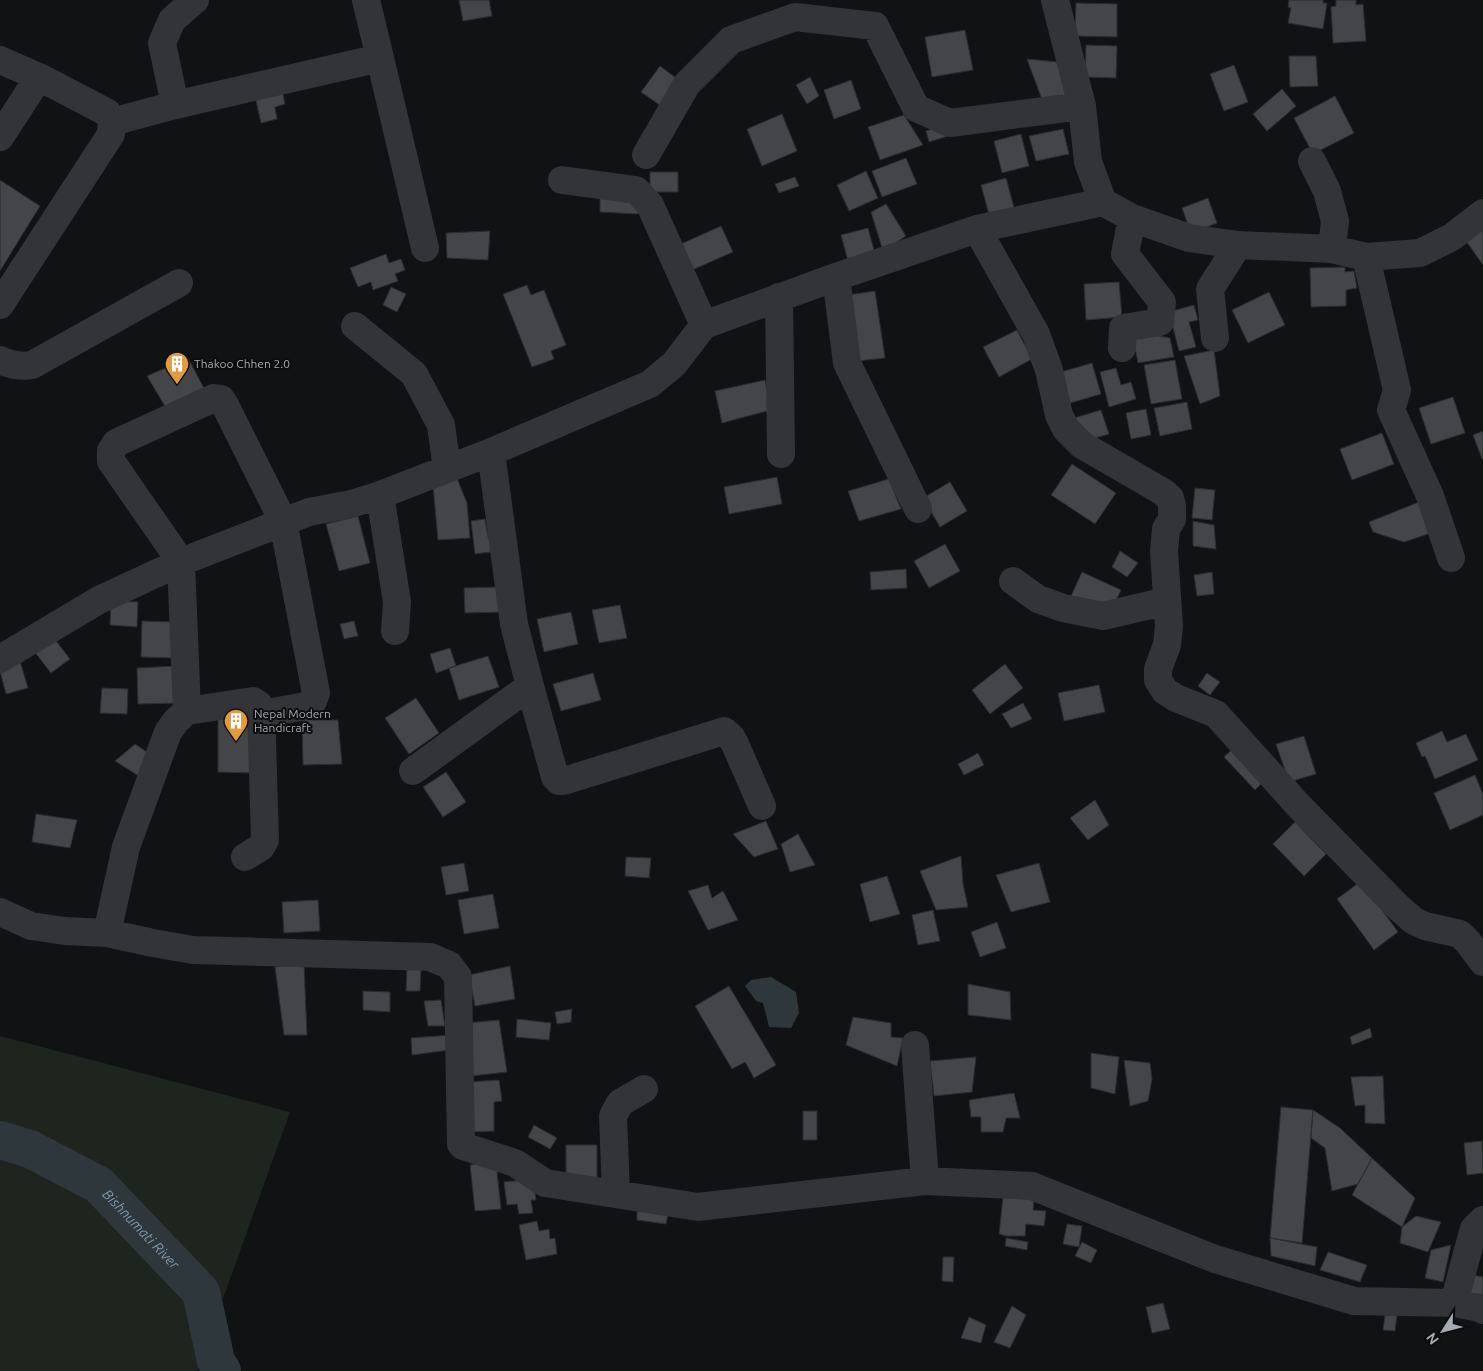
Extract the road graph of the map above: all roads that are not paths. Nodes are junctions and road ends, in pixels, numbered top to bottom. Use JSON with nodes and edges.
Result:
{"nodes":[{"id":1,"x":194,"y":0,"type":"edge"},
{"id":2,"x":366,"y":0,"type":"edge"},
{"id":3,"x":1055,"y":0,"type":"edge"},
{"id":4,"x":380,"y":58,"type":"junction"},
{"id":5,"x":0,"y":60,"type":"edge"},
{"id":6,"x":39,"y":78,"type":"junction"},
{"id":7,"x":175,"y":105,"type":"junction"},
{"id":8,"x":1082,"y":106,"type":"junction"},
{"id":9,"x":112,"y":122,"type":"junction"},
{"id":10,"x":0,"y":137,"type":"edge"},
{"id":11,"x":646,"y":155,"type":"dead end"},
{"id":12,"x":1312,"y":161,"type":"dead end"},
{"id":13,"x":562,"y":180,"type":"dead end"},
{"id":14,"x":1103,"y":202,"type":"junction"},
{"id":15,"x":1483,"y":213,"type":"edge"},
{"id":16,"x":1132,"y":218,"type":"junction"},
{"id":17,"x":977,"y":230,"type":"junction"},
{"id":18,"x":1238,"y":245,"type":"junction"},
{"id":19,"x":425,"y":248,"type":"dead end"},
{"id":20,"x":1332,"y":249,"type":"junction"},
{"id":21,"x":1366,"y":257,"type":"junction"},
{"id":22,"x":836,"y":277,"type":"junction"},
{"id":23,"x":178,"y":283,"type":"dead end"},
{"id":24,"x":779,"y":297,"type":"junction"},
{"id":25,"x":0,"y":305,"type":"edge"},
{"id":26,"x":704,"y":325,"type":"junction"},
{"id":27,"x":355,"y":326,"type":"dead end"},
{"id":28,"x":1215,"y":338,"type":"dead end"},
{"id":29,"x":1122,"y":348,"type":"dead end"},
{"id":30,"x":0,"y":360,"type":"edge"},
{"id":31,"x":491,"y":452,"type":"junction"},
{"id":32,"x":781,"y":454,"type":"dead end"},
{"id":33,"x":447,"y":469,"type":"junction"},
{"id":34,"x":380,"y":495,"type":"junction"},
{"id":35,"x":918,"y":509,"type":"dead end"},
{"id":36,"x":284,"y":521,"type":"junction"},
{"id":37,"x":1451,"y":558,"type":"dead end"},
{"id":38,"x":181,"y":562,"type":"junction"},
{"id":39,"x":1013,"y":580,"type":"dead end"},
{"id":40,"x":1167,"y":601,"type":"junction"},
{"id":41,"x":395,"y":631,"type":"dead end"},
{"id":42,"x":0,"y":659,"type":"edge"},
{"id":43,"x":530,"y":686,"type":"junction"},
{"id":44,"x":188,"y":711,"type":"junction"},
{"id":45,"x":261,"y":714,"type":"junction"},
{"id":46,"x":413,"y":771,"type":"dead end"},
{"id":47,"x":762,"y":806,"type":"dead end"},
{"id":48,"x":245,"y":858,"type":"dead end"},
{"id":49,"x":0,"y":912,"type":"edge"},
{"id":50,"x":107,"y":933,"type":"junction"},
{"id":51,"x":1483,"y":962,"type":"edge"},
{"id":52,"x":915,"y":1045,"type":"dead end"},
{"id":53,"x":644,"y":1089,"type":"dead end"},
{"id":54,"x":925,"y":1181,"type":"junction"},
{"id":55,"x":616,"y":1194,"type":"junction"},
{"id":56,"x":1483,"y":1220,"type":"edge"},
{"id":57,"x":1454,"y":1303,"type":"junction"},
{"id":58,"x":1483,"y":1310,"type":"edge"}],
"edges":[{"from":1,"to":7,"type":"street"},
{"from":2,"to":4,"type":"street"},
{"from":3,"to":8,"type":"street"},
{"from":4,"to":7,"type":"street"},
{"from":4,"to":19,"type":"street"},
{"from":5,"to":6,"type":"street"},
{"from":6,"to":9,"type":"street"},
{"from":6,"to":10,"type":"street"},
{"from":7,"to":9,"type":"street"},
{"from":8,"to":11,"type":"street"},
{"from":8,"to":14,"type":"street"},
{"from":9,"to":25,"type":"street"},
{"from":12,"to":20,"type":"street"},
{"from":13,"to":26,"type":"street"},
{"from":14,"to":16,"type":"street"},
{"from":14,"to":17,"type":"street"},
{"from":15,"to":21,"type":"street"},
{"from":16,"to":18,"type":"street"},
{"from":16,"to":29,"type":"street"},
{"from":17,"to":22,"type":"street"},
{"from":17,"to":40,"type":"street"},
{"from":18,"to":20,"type":"street"},
{"from":18,"to":28,"type":"street"},
{"from":20,"to":21,"type":"street"},
{"from":21,"to":37,"type":"street"},
{"from":22,"to":24,"type":"street"},
{"from":22,"to":35,"type":"street"},
{"from":23,"to":30,"type":"street"},
{"from":24,"to":26,"type":"street"},
{"from":24,"to":32,"type":"street"},
{"from":26,"to":31,"type":"street"},
{"from":27,"to":33,"type":"street"},
{"from":31,"to":33,"type":"street"},
{"from":31,"to":43,"type":"street"},
{"from":33,"to":34,"type":"street"},
{"from":34,"to":36,"type":"street"},
{"from":34,"to":41,"type":"street"},
{"from":36,"to":38,"type":"street"},
{"from":36,"to":38,"type":"street"},
{"from":36,"to":45,"type":"street"},
{"from":38,"to":42,"type":"street"},
{"from":38,"to":44,"type":"street"},
{"from":39,"to":40,"type":"street"},
{"from":40,"to":51,"type":"street"},
{"from":43,"to":46,"type":"street"},
{"from":43,"to":47,"type":"street"},
{"from":44,"to":45,"type":"street"},
{"from":44,"to":50,"type":"street"},
{"from":45,"to":48,"type":"street"},
{"from":49,"to":50,"type":"street"},
{"from":50,"to":55,"type":"street"},
{"from":52,"to":54,"type":"street"},
{"from":53,"to":55,"type":"street"},
{"from":54,"to":55,"type":"street"},
{"from":54,"to":57,"type":"street"},
{"from":56,"to":57,"type":"street"},
{"from":57,"to":58,"type":"street"}]}
